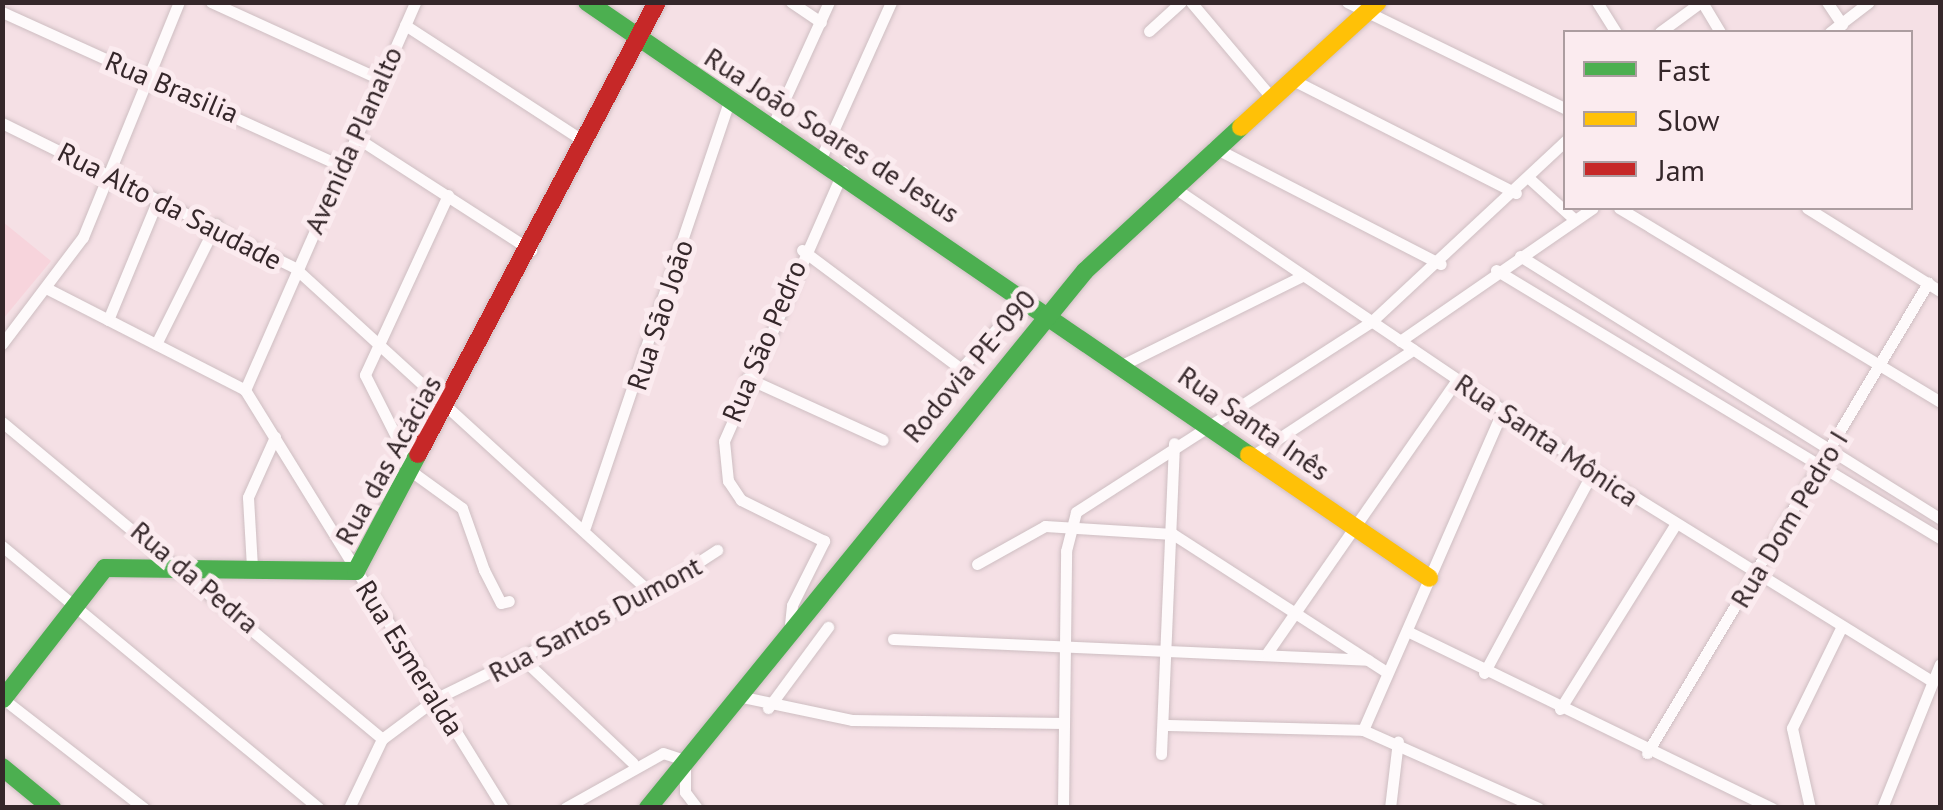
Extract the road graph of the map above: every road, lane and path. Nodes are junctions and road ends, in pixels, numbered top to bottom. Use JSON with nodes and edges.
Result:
{"nodes":[{"id":1,"x":179,"y":2,"type":"edge"},
{"id":2,"x":211,"y":2,"type":"edge"},
{"id":3,"x":415,"y":2,"type":"edge"},
{"id":4,"x":586,"y":2,"type":"edge"},
{"id":5,"x":657,"y":2,"type":"edge"},
{"id":6,"x":791,"y":2,"type":"edge"},
{"id":7,"x":829,"y":2,"type":"edge"},
{"id":8,"x":891,"y":2,"type":"edge"},
{"id":9,"x":1181,"y":2,"type":"edge"},
{"id":10,"x":1191,"y":2,"type":"edge"},
{"id":11,"x":1347,"y":2,"type":"edge"},
{"id":12,"x":1597,"y":2,"type":"edge"},
{"id":13,"x":1702,"y":2,"type":"edge"},
{"id":14,"x":1827,"y":2,"type":"edge"},
{"id":15,"x":1869,"y":2,"type":"edge"},
{"id":16,"x":1372,"y":8,"type":"edge"},
{"id":17,"x":2,"y":12,"type":"edge"},
{"id":18,"x":821,"y":22,"type":"junction"},
{"id":19,"x":1842,"y":24,"type":"junction"},
{"id":20,"x":405,"y":25,"type":"junction"},
{"id":21,"x":1615,"y":30,"type":"edge"},
{"id":22,"x":1663,"y":30,"type":"edge"},
{"id":23,"x":1719,"y":30,"type":"edge"},
{"id":24,"x":1833,"y":30,"type":"edge"},
{"id":25,"x":1150,"y":31,"type":"dead end"},
{"id":26,"x":638,"y":39,"type":"junction"},
{"id":27,"x":378,"y":78,"type":"junction"},
{"id":28,"x":146,"y":80,"type":"junction"},
{"id":29,"x":1293,"y":80,"type":"junction"},
{"id":30,"x":1271,"y":97,"type":"junction"},
{"id":31,"x":729,"y":101,"type":"junction"},
{"id":32,"x":1563,"y":108,"type":"edge"},
{"id":33,"x":2,"y":123,"type":"edge"},
{"id":34,"x":770,"y":129,"type":"junction"},
{"id":35,"x":354,"y":136,"type":"junction"},
{"id":36,"x":585,"y":142,"type":"junction"},
{"id":37,"x":1563,"y":144,"type":"edge"},
{"id":38,"x":1213,"y":147,"type":"junction"},
{"id":39,"x":821,"y":158,"type":"junction"},
{"id":40,"x":340,"y":164,"type":"junction"},
{"id":41,"x":842,"y":170,"type":"junction"},
{"id":42,"x":110,"y":174,"type":"junction"},
{"id":43,"x":1532,"y":180,"type":"junction"},
{"id":44,"x":1170,"y":185,"type":"junction"},
{"id":45,"x":1516,"y":193,"type":"junction"},
{"id":46,"x":448,"y":195,"type":"junction"},
{"id":47,"x":158,"y":199,"type":"junction"},
{"id":48,"x":1563,"y":209,"type":"edge"},
{"id":49,"x":1564,"y":210,"type":"edge"},
{"id":50,"x":1590,"y":210,"type":"edge"},
{"id":51,"x":1622,"y":210,"type":"edge"},
{"id":52,"x":1810,"y":210,"type":"edge"},
{"id":53,"x":1574,"y":219,"type":"junction"},
{"id":54,"x":216,"y":224,"type":"junction"},
{"id":55,"x":532,"y":250,"type":"junction"},
{"id":56,"x":802,"y":250,"type":"junction"},
{"id":57,"x":1520,"y":256,"type":"junction"},
{"id":58,"x":1441,"y":264,"type":"junction"},
{"id":59,"x":295,"y":268,"type":"junction"},
{"id":60,"x":1496,"y":270,"type":"junction"},
{"id":61,"x":1302,"y":276,"type":"junction"},
{"id":62,"x":1928,"y":283,"type":"junction"},
{"id":63,"x":48,"y":289,"type":"junction"},
{"id":64,"x":1940,"y":291,"type":"edge"},
{"id":65,"x":1025,"y":297,"type":"junction"},
{"id":66,"x":1048,"y":312,"type":"junction"},
{"id":67,"x":108,"y":320,"type":"junction"},
{"id":68,"x":1370,"y":322,"type":"junction"},
{"id":69,"x":1400,"y":341,"type":"junction"},
{"id":70,"x":374,"y":342,"type":"junction"},
{"id":71,"x":2,"y":344,"type":"edge"},
{"id":72,"x":156,"y":344,"type":"junction"},
{"id":73,"x":1413,"y":350,"type":"junction"},
{"id":74,"x":1124,"y":364,"type":"junction"},
{"id":75,"x":1882,"y":364,"type":"junction"},
{"id":76,"x":747,"y":378,"type":"junction"},
{"id":77,"x":1718,"y":378,"type":"junction"},
{"id":78,"x":1457,"y":380,"type":"junction"},
{"id":79,"x":245,"y":390,"type":"junction"},
{"id":80,"x":1709,"y":398,"type":"junction"},
{"id":81,"x":1940,"y":402,"type":"edge"},
{"id":82,"x":1503,"y":410,"type":"junction"},
{"id":83,"x":448,"y":412,"type":"junction"},
{"id":84,"x":1205,"y":421,"type":"junction"},
{"id":85,"x":2,"y":422,"type":"edge"},
{"id":86,"x":274,"y":437,"type":"junction"},
{"id":87,"x":883,"y":440,"type":"dead end"},
{"id":88,"x":1174,"y":443,"type":"junction"},
{"id":89,"x":1832,"y":449,"type":"junction"},
{"id":90,"x":1252,"y":456,"type":"junction"},
{"id":91,"x":1822,"y":465,"type":"junction"},
{"id":92,"x":1593,"y":471,"type":"junction"},
{"id":93,"x":415,"y":474,"type":"junction"},
{"id":94,"x":1940,"y":518,"type":"edge"},
{"id":95,"x":1070,"y":524,"type":"junction"},
{"id":96,"x":1676,"y":525,"type":"junction"},
{"id":97,"x":1355,"y":526,"type":"junction"},
{"id":98,"x":585,"y":528,"type":"junction"},
{"id":99,"x":1173,"y":534,"type":"junction"},
{"id":100,"x":1940,"y":538,"type":"edge"},
{"id":101,"x":2,"y":546,"type":"edge"},
{"id":102,"x":717,"y":550,"type":"dead end"},
{"id":103,"x":183,"y":564,"type":"junction"},
{"id":104,"x":977,"y":564,"type":"dead end"},
{"id":105,"x":252,"y":567,"type":"junction"},
{"id":106,"x":356,"y":571,"type":"junction"},
{"id":107,"x":1756,"y":574,"type":"junction"},
{"id":108,"x":1429,"y":578,"type":"junction"},
{"id":109,"x":651,"y":593,"type":"junction"},
{"id":110,"x":509,"y":601,"type":"dead end"},
{"id":111,"x":71,"y":606,"type":"junction"},
{"id":112,"x":1300,"y":612,"type":"junction"},
{"id":113,"x":828,"y":628,"type":"dead end"},
{"id":114,"x":1842,"y":628,"type":"junction"},
{"id":115,"x":1407,"y":631,"type":"junction"},
{"id":116,"x":789,"y":634,"type":"junction"},
{"id":117,"x":893,"y":639,"type":"dead end"},
{"id":118,"x":1064,"y":648,"type":"junction"},
{"id":119,"x":1167,"y":650,"type":"junction"},
{"id":120,"x":1267,"y":653,"type":"junction"},
{"id":121,"x":523,"y":659,"type":"junction"},
{"id":122,"x":1368,"y":660,"type":"junction"},
{"id":123,"x":1940,"y":664,"type":"edge"},
{"id":124,"x":1386,"y":672,"type":"junction"},
{"id":125,"x":1484,"y":673,"type":"junction"},
{"id":126,"x":1932,"y":681,"type":"junction"},
{"id":127,"x":738,"y":696,"type":"junction"},
{"id":128,"x":437,"y":698,"type":"junction"},
{"id":129,"x":3,"y":699,"type":"edge"},
{"id":130,"x":768,"y":708,"type":"junction"},
{"id":131,"x":1560,"y":709,"type":"junction"},
{"id":132,"x":1064,"y":723,"type":"junction"},
{"id":133,"x":1164,"y":726,"type":"junction"},
{"id":134,"x":1362,"y":730,"type":"junction"},
{"id":135,"x":382,"y":739,"type":"junction"},
{"id":136,"x":1398,"y":740,"type":"junction"},
{"id":137,"x":1646,"y":753,"type":"junction"},
{"id":138,"x":1161,"y":754,"type":"dead end"},
{"id":139,"x":686,"y":760,"type":"junction"},
{"id":140,"x":633,"y":763,"type":"junction"},
{"id":141,"x":2,"y":767,"type":"edge"},
{"id":142,"x":352,"y":805,"type":"edge"},
{"id":143,"x":693,"y":806,"type":"edge"},
{"id":144,"x":52,"y":808,"type":"edge"},
{"id":145,"x":144,"y":808,"type":"edge"},
{"id":146,"x":319,"y":808,"type":"edge"},
{"id":147,"x":504,"y":808,"type":"edge"},
{"id":148,"x":565,"y":808,"type":"edge"},
{"id":149,"x":648,"y":808,"type":"edge"},
{"id":150,"x":1063,"y":808,"type":"edge"},
{"id":151,"x":1390,"y":808,"type":"edge"},
{"id":152,"x":1538,"y":808,"type":"edge"},
{"id":153,"x":1772,"y":808,"type":"edge"},
{"id":154,"x":1810,"y":808,"type":"edge"},
{"id":155,"x":1882,"y":808,"type":"edge"}],
"edges":[{"from":1,"to":28,"type":"street"},
{"from":2,"to":27,"type":"street"},
{"from":3,"to":20,"type":"street","name":"Avenida Planalto"},
{"from":4,"to":26,"type":"main road","name":"Rua João Soares de Jesus"},
{"from":5,"to":26,"type":"main road","name":"Rua das Acácias"},
{"from":6,"to":18,"type":"street"},
{"from":7,"to":18,"type":"street"},
{"from":8,"to":39,"type":"street"},
{"from":9,"to":25,"type":"street"},
{"from":10,"to":30,"type":"street"},
{"from":11,"to":16,"type":"street"},
{"from":12,"to":21,"type":"street"},
{"from":13,"to":22,"type":"street"},
{"from":13,"to":23,"type":"street"},
{"from":14,"to":19,"type":"street"},
{"from":15,"to":19,"type":"street"},
{"from":16,"to":29,"type":"main road","name":"Rodovia PE-090"},
{"from":16,"to":32,"type":"street"},
{"from":17,"to":28,"type":"street","name":"Rua Brasilia"},
{"from":18,"to":34,"type":"street"},
{"from":19,"to":24,"type":"street"},
{"from":20,"to":27,"type":"street","name":"Avenida Planalto"},
{"from":20,"to":36,"type":"street"},
{"from":26,"to":31,"type":"main road","name":"Rua João Soares de Jesus"},
{"from":26,"to":36,"type":"main road","name":"Rua das Acácias"},
{"from":27,"to":35,"type":"street","name":"Avenida Planalto"},
{"from":28,"to":40,"type":"street","name":"Rua Brasilia"},
{"from":28,"to":42,"type":"street"},
{"from":29,"to":30,"type":"main road","name":"Rodovia PE-090"},
{"from":29,"to":45,"type":"street"},
{"from":30,"to":38,"type":"main road","name":"Rodovia PE-090"},
{"from":31,"to":34,"type":"main road","name":"Rua João Soares de Jesus"},
{"from":31,"to":98,"type":"street","name":"Rua São João"},
{"from":33,"to":42,"type":"street","name":"Rua Alto da Saudade"},
{"from":34,"to":39,"type":"main road","name":"Rua João Soares de Jesus"},
{"from":35,"to":40,"type":"street","name":"Avenida Planalto"},
{"from":35,"to":46,"type":"street"},
{"from":36,"to":55,"type":"main road","name":"Rua das Acácias"},
{"from":37,"to":43,"type":"street"},
{"from":38,"to":44,"type":"main road","name":"Rodovia PE-090"},
{"from":38,"to":58,"type":"street"},
{"from":39,"to":41,"type":"main road","name":"Rua João Soares de Jesus"},
{"from":40,"to":59,"type":"street","name":"Avenida Planalto"},
{"from":41,"to":56,"type":"street","name":"Rua São Pedro"},
{"from":41,"to":65,"type":"main road","name":"Rua João Soares de Jesus"},
{"from":42,"to":47,"type":"street","name":"Rua Alto da Saudade"},
{"from":42,"to":63,"type":"street"},
{"from":43,"to":45,"type":"street"},
{"from":43,"to":48,"type":"street"},
{"from":44,"to":61,"type":"street","name":"Rua Santa Mônica"},
{"from":44,"to":66,"type":"main road","name":"Rodovia PE-090"},
{"from":45,"to":58,"type":"street"},
{"from":46,"to":55,"type":"street"},
{"from":46,"to":70,"type":"street"},
{"from":47,"to":54,"type":"street","name":"Rua Alto da Saudade"},
{"from":47,"to":67,"type":"street"},
{"from":49,"to":53,"type":"street"},
{"from":50,"to":53,"type":"street"},
{"from":51,"to":75,"type":"street"},
{"from":52,"to":62,"type":"street"},
{"from":53,"to":57,"type":"street"},
{"from":54,"to":59,"type":"street","name":"Rua Alto da Saudade"},
{"from":54,"to":72,"type":"street"},
{"from":55,"to":83,"type":"main road","name":"Rua das Acácias"},
{"from":56,"to":65,"type":"street"},
{"from":56,"to":76,"type":"street","name":"Rua São Pedro"},
{"from":57,"to":60,"type":"street"},
{"from":57,"to":77,"type":"street"},
{"from":58,"to":68,"type":"street"},
{"from":59,"to":70,"type":"street","name":"Rua Alto da Saudade"},
{"from":59,"to":79,"type":"street","name":"Avenida Planalto"},
{"from":60,"to":69,"type":"street"},
{"from":60,"to":80,"type":"street"},
{"from":61,"to":68,"type":"street","name":"Rua Santa Mônica"},
{"from":61,"to":74,"type":"street"},
{"from":62,"to":64,"type":"street"},
{"from":62,"to":75,"type":"street","name":"Rua Dom Pedro I"},
{"from":63,"to":67,"type":"street"},
{"from":63,"to":71,"type":"street"},
{"from":65,"to":66,"type":"main road","name":"Rua João Soares de Jesus"},
{"from":66,"to":74,"type":"main road","name":"Rua Santa Inês"},
{"from":66,"to":116,"type":"main road","name":"Rodovia PE-090"},
{"from":67,"to":72,"type":"street"},
{"from":68,"to":69,"type":"street","name":"Rua Santa Mônica"},
{"from":68,"to":84,"type":"street"},
{"from":69,"to":73,"type":"street","name":"Rua Santa Mônica"},
{"from":70,"to":83,"type":"street","name":"Rua Alto da Saudade"},
{"from":70,"to":93,"type":"street"},
{"from":72,"to":79,"type":"street"},
{"from":73,"to":78,"type":"street","name":"Rua Santa Mônica"},
{"from":73,"to":90,"type":"street"},
{"from":74,"to":84,"type":"main road","name":"Rua Santa Inês"},
{"from":75,"to":81,"type":"street"},
{"from":75,"to":89,"type":"street","name":"Rua Dom Pedro I"},
{"from":76,"to":87,"type":"street"},
{"from":76,"to":116,"type":"street","name":"Rua São Pedro"},
{"from":77,"to":80,"type":"street"},
{"from":77,"to":89,"type":"street"},
{"from":78,"to":82,"type":"street","name":"Rua Santa Mônica"},
{"from":78,"to":97,"type":"street"},
{"from":79,"to":86,"type":"street","name":"Rua Esmeralda"},
{"from":80,"to":91,"type":"street"},
{"from":82,"to":92,"type":"street","name":"Rua Santa Mônica"},
{"from":82,"to":108,"type":"street"},
{"from":83,"to":93,"type":"main road","name":"Rua das Acácias"},
{"from":83,"to":98,"type":"street","name":"Rua Alto da Saudade"},
{"from":84,"to":88,"type":"street"},
{"from":84,"to":90,"type":"main road","name":"Rua Santa Inês"},
{"from":85,"to":103,"type":"street","name":"Rua da Pedra"},
{"from":86,"to":105,"type":"street"},
{"from":86,"to":106,"type":"street","name":"Rua Esmeralda"},
{"from":88,"to":95,"type":"street"},
{"from":88,"to":99,"type":"street"},
{"from":89,"to":91,"type":"street","name":"Rua Dom Pedro I"},
{"from":89,"to":94,"type":"street"},
{"from":90,"to":97,"type":"main road","name":"Rua Santa Inês"},
{"from":91,"to":100,"type":"street"},
{"from":91,"to":107,"type":"street","name":"Rua Dom Pedro I"},
{"from":92,"to":96,"type":"street","name":"Rua Santa Mônica"},
{"from":92,"to":125,"type":"street"},
{"from":93,"to":106,"type":"main road","name":"Rua das Acácias"},
{"from":93,"to":110,"type":"street"},
{"from":95,"to":99,"type":"street"},
{"from":95,"to":104,"type":"street"},
{"from":95,"to":118,"type":"street"},
{"from":96,"to":107,"type":"street","name":"Rua Santa Mônica"},
{"from":96,"to":131,"type":"street"},
{"from":97,"to":108,"type":"main road","name":"Rua Santa Inês"},
{"from":97,"to":112,"type":"street"},
{"from":98,"to":109,"type":"street","name":"Rua Alto da Saudade"},
{"from":99,"to":112,"type":"street"},
{"from":99,"to":119,"type":"street"},
{"from":101,"to":111,"type":"street"},
{"from":102,"to":109,"type":"street","name":"Rua Santos Dumont"},
{"from":103,"to":105,"type":"main road","name":"Rua das Acácias"},
{"from":103,"to":111,"type":"main road","name":"Rua das Acácias"},
{"from":103,"to":135,"type":"street","name":"Rua da Pedra"},
{"from":105,"to":106,"type":"main road","name":"Rua das Acácias"},
{"from":106,"to":128,"type":"street","name":"Rua Esmeralda"},
{"from":107,"to":114,"type":"street","name":"Rua Santa Mônica"},
{"from":107,"to":137,"type":"street","name":"Rua Dom Pedro I"},
{"from":108,"to":115,"type":"street"},
{"from":109,"to":121,"type":"street","name":"Rua Santos Dumont"},
{"from":111,"to":129,"type":"main road","name":"Rua das Acácias"},
{"from":111,"to":146,"type":"street"},
{"from":112,"to":120,"type":"street"},
{"from":112,"to":122,"type":"street"},
{"from":113,"to":130,"type":"street"},
{"from":114,"to":126,"type":"street","name":"Rua Santa Mônica"},
{"from":114,"to":154,"type":"street"},
{"from":115,"to":124,"type":"street"},
{"from":115,"to":125,"type":"street"},
{"from":116,"to":127,"type":"main road","name":"Rodovia PE-090"},
{"from":117,"to":118,"type":"street"},
{"from":118,"to":119,"type":"street"},
{"from":118,"to":132,"type":"street"},
{"from":119,"to":120,"type":"street"},
{"from":119,"to":133,"type":"street"},
{"from":120,"to":122,"type":"street"},
{"from":121,"to":128,"type":"street","name":"Rua Santos Dumont"},
{"from":121,"to":140,"type":"street"},
{"from":122,"to":124,"type":"street"},
{"from":123,"to":126,"type":"street"},
{"from":124,"to":134,"type":"street"},
{"from":125,"to":131,"type":"street"},
{"from":126,"to":155,"type":"street"},
{"from":127,"to":130,"type":"street"},
{"from":127,"to":139,"type":"main road","name":"Rodovia PE-090"},
{"from":128,"to":135,"type":"street","name":"Rua Santos Dumont"},
{"from":128,"to":147,"type":"street","name":"Rua Esmeralda"},
{"from":129,"to":145,"type":"street"},
{"from":130,"to":132,"type":"street"},
{"from":131,"to":137,"type":"street"},
{"from":132,"to":150,"type":"street"},
{"from":133,"to":134,"type":"street"},
{"from":133,"to":138,"type":"street"},
{"from":134,"to":136,"type":"street"},
{"from":135,"to":142,"type":"street","name":"Rua Santos Dumont"},
{"from":136,"to":151,"type":"street"},
{"from":136,"to":152,"type":"street"},
{"from":137,"to":153,"type":"street"},
{"from":139,"to":140,"type":"street"},
{"from":139,"to":143,"type":"street"},
{"from":139,"to":149,"type":"main road","name":"Rodovia PE-090"},
{"from":140,"to":148,"type":"street"},
{"from":141,"to":144,"type":"main road"}]}
